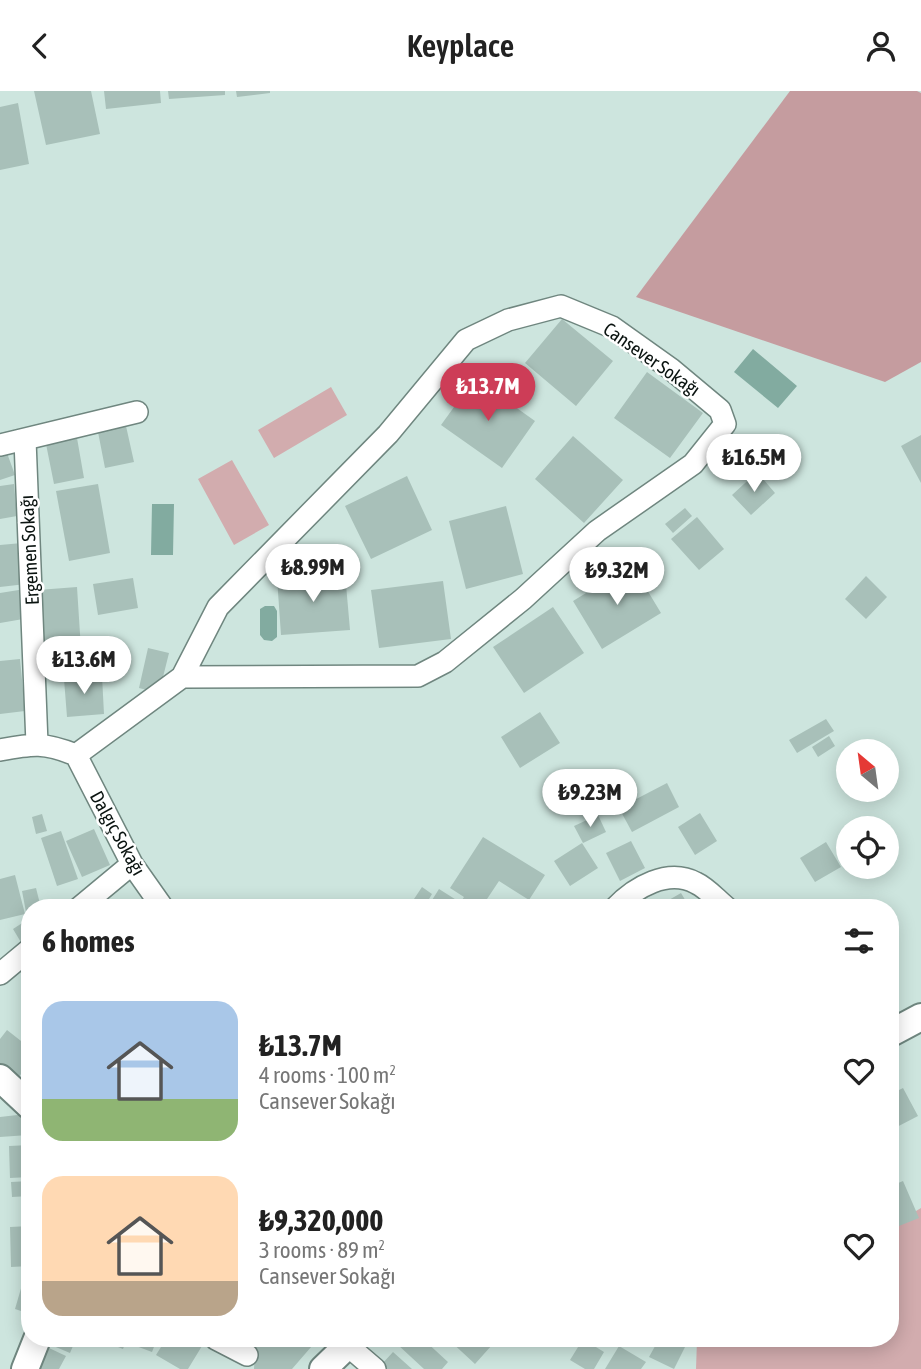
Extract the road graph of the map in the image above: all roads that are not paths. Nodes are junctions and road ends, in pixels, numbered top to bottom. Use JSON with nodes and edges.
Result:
{"nodes":[{"id":1,"x":137,"y":412,"type":"dead end"},
{"id":2,"x":24,"y":440,"type":"junction"},
{"id":3,"x":0,"y":445,"type":"edge"},
{"id":4,"x":182,"y":677,"type":"junction"},
{"id":5,"x":37,"y":744,"type":"junction"},
{"id":6,"x":0,"y":750,"type":"edge"},
{"id":7,"x":76,"y":755,"type":"junction"},
{"id":8,"x":132,"y":864,"type":"junction"},
{"id":9,"x":90,"y":899,"type":"edge"},
{"id":10,"x":157,"y":899,"type":"edge"},
{"id":11,"x":627,"y":899,"type":"edge"},
{"id":12,"x":716,"y":899,"type":"edge"},
{"id":13,"x":21,"y":956,"type":"edge"},
{"id":14,"x":0,"y":974,"type":"edge"},
{"id":15,"x":921,"y":1017,"type":"edge"},
{"id":16,"x":899,"y":1029,"type":"edge"},
{"id":17,"x":0,"y":1078,"type":"edge"},
{"id":18,"x":21,"y":1098,"type":"edge"},
{"id":19,"x":34,"y":1347,"type":"edge"},
{"id":20,"x":346,"y":1347,"type":"edge"},
{"id":21,"x":355,"y":1347,"type":"edge"},
{"id":22,"x":25,"y":1369,"type":"edge"},
{"id":23,"x":323,"y":1369,"type":"edge"},
{"id":24,"x":374,"y":1369,"type":"edge"}],
"edges":[{"from":1,"to":2,"type":"street"},
{"from":2,"to":3,"type":"street"},
{"from":2,"to":5,"type":"street","name":"Ergemen Sokağı"},
{"from":4,"to":4,"type":"street","name":"Cansever Sokağı"},
{"from":4,"to":7,"type":"street","name":"Cansever Sokağı"},
{"from":5,"to":6,"type":"street"},
{"from":5,"to":7,"type":"street"},
{"from":7,"to":8,"type":"street","name":"Dalgıç Sokağı"},
{"from":8,"to":9,"type":"street"},
{"from":8,"to":10,"type":"street","name":"Dalgıç Sokağı"},
{"from":11,"to":12,"type":"street"},
{"from":13,"to":14,"type":"street"},
{"from":15,"to":16,"type":"street"},
{"from":17,"to":18,"type":"street"},
{"from":19,"to":22,"type":"street"},
{"from":20,"to":23,"type":"street"},
{"from":21,"to":24,"type":"street"}]}
